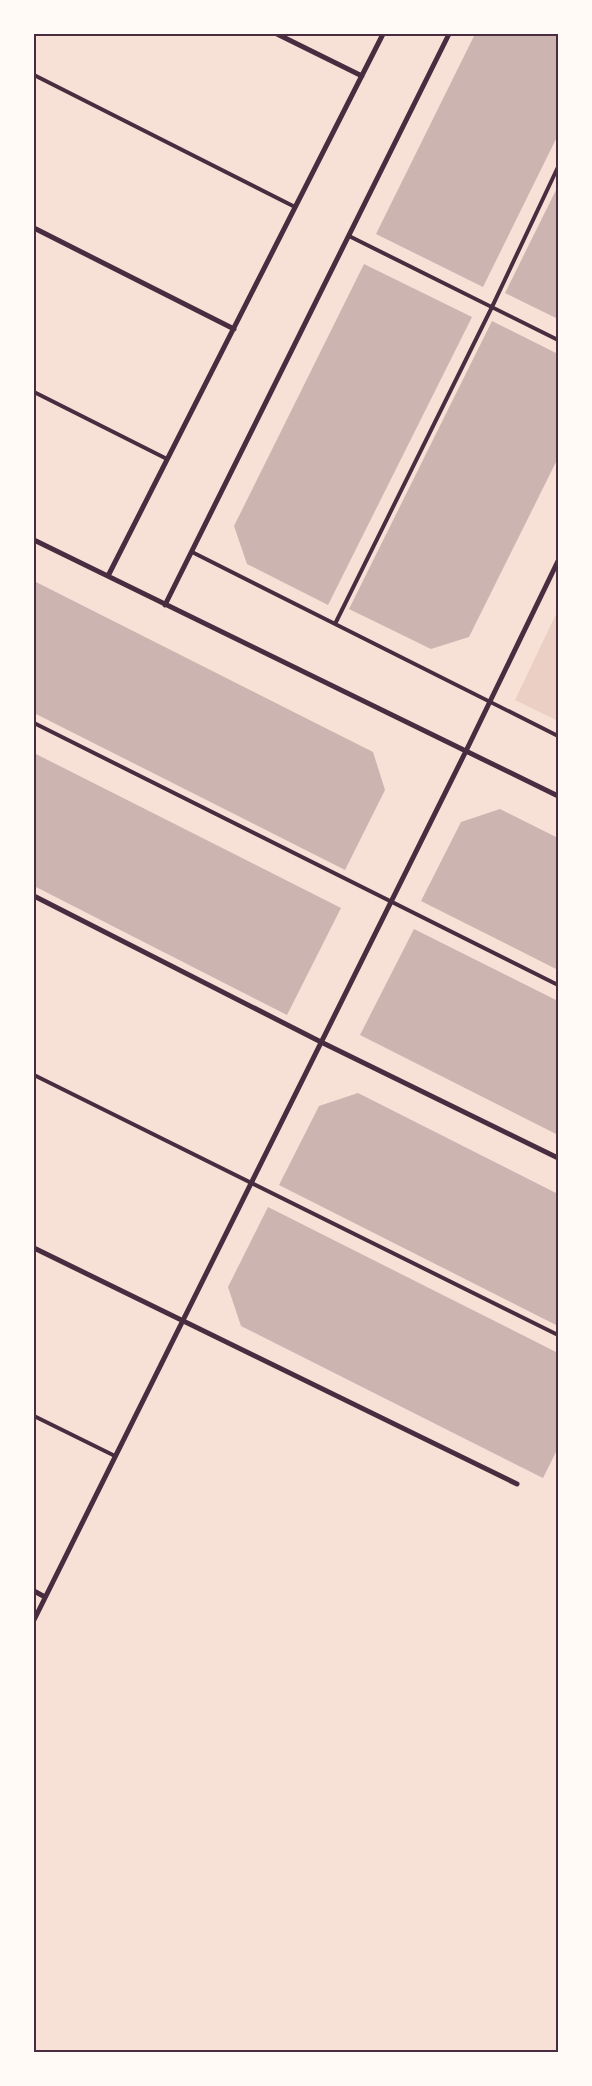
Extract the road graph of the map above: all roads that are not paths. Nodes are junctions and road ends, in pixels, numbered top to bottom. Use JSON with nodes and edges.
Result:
{"nodes":[{"id":1,"x":278,"y":34,"type":"edge"},
{"id":2,"x":383,"y":34,"type":"edge"},
{"id":3,"x":449,"y":34,"type":"edge"},
{"id":4,"x":34,"y":75,"type":"edge"},
{"id":5,"x":362,"y":76,"type":"junction"},
{"id":6,"x":558,"y":167,"type":"edge"},
{"id":7,"x":295,"y":207,"type":"junction"},
{"id":8,"x":34,"y":228,"type":"edge"},
{"id":9,"x":349,"y":236,"type":"junction"},
{"id":10,"x":492,"y":307,"type":"junction"},
{"id":11,"x":234,"y":329,"type":"junction"},
{"id":12,"x":558,"y":340,"type":"edge"},
{"id":13,"x":34,"y":392,"type":"edge"},
{"id":14,"x":167,"y":459,"type":"junction"},
{"id":15,"x":34,"y":540,"type":"edge"},
{"id":16,"x":192,"y":552,"type":"junction"},
{"id":17,"x":558,"y":561,"type":"edge"},
{"id":18,"x":108,"y":576,"type":"junction"},
{"id":19,"x":165,"y":605,"type":"junction"},
{"id":20,"x":335,"y":624,"type":"junction"},
{"id":21,"x":490,"y":701,"type":"junction"},
{"id":22,"x":34,"y":723,"type":"edge"},
{"id":23,"x":558,"y":736,"type":"edge"},
{"id":24,"x":466,"y":751,"type":"junction"},
{"id":25,"x":558,"y":796,"type":"edge"},
{"id":26,"x":34,"y":896,"type":"edge"},
{"id":27,"x":391,"y":902,"type":"junction"},
{"id":28,"x":558,"y":985,"type":"edge"},
{"id":29,"x":321,"y":1042,"type":"junction"},
{"id":30,"x":34,"y":1075,"type":"edge"},
{"id":31,"x":558,"y":1158,"type":"edge"},
{"id":32,"x":251,"y":1182,"type":"junction"},
{"id":33,"x":34,"y":1248,"type":"edge"},
{"id":34,"x":182,"y":1322,"type":"junction"},
{"id":35,"x":558,"y":1334,"type":"edge"},
{"id":36,"x":34,"y":1416,"type":"edge"},
{"id":37,"x":115,"y":1456,"type":"junction"},
{"id":38,"x":517,"y":1484,"type":"dead end"},
{"id":39,"x":34,"y":1591,"type":"edge"},
{"id":40,"x":45,"y":1597,"type":"junction"},
{"id":41,"x":34,"y":1620,"type":"edge"}],
"edges":[{"from":1,"to":5,"type":"street"},
{"from":2,"to":5,"type":"street"},
{"from":3,"to":9,"type":"street"},
{"from":4,"to":7,"type":"lane"},
{"from":5,"to":7,"type":"street"},
{"from":6,"to":10,"type":"lane"},
{"from":7,"to":11,"type":"street"},
{"from":8,"to":11,"type":"street"},
{"from":9,"to":10,"type":"lane"},
{"from":9,"to":16,"type":"street"},
{"from":10,"to":12,"type":"lane"},
{"from":10,"to":20,"type":"lane"},
{"from":11,"to":14,"type":"street"},
{"from":13,"to":14,"type":"lane"},
{"from":14,"to":18,"type":"street"},
{"from":15,"to":18,"type":"street"},
{"from":16,"to":19,"type":"street"},
{"from":16,"to":20,"type":"lane"},
{"from":17,"to":21,"type":"street"},
{"from":18,"to":19,"type":"street"},
{"from":19,"to":24,"type":"street"},
{"from":20,"to":21,"type":"lane"},
{"from":21,"to":23,"type":"lane"},
{"from":21,"to":24,"type":"street"},
{"from":22,"to":27,"type":"lane"},
{"from":24,"to":25,"type":"street"},
{"from":24,"to":27,"type":"street"},
{"from":26,"to":29,"type":"street"},
{"from":27,"to":28,"type":"lane"},
{"from":27,"to":29,"type":"street"},
{"from":29,"to":31,"type":"street"},
{"from":29,"to":32,"type":"street"},
{"from":30,"to":32,"type":"lane"},
{"from":32,"to":34,"type":"street"},
{"from":32,"to":35,"type":"lane"},
{"from":33,"to":34,"type":"street"},
{"from":34,"to":37,"type":"street"},
{"from":34,"to":38,"type":"street"},
{"from":36,"to":37,"type":"lane"},
{"from":37,"to":40,"type":"street"},
{"from":39,"to":40,"type":"street"},
{"from":40,"to":41,"type":"street"}]}
